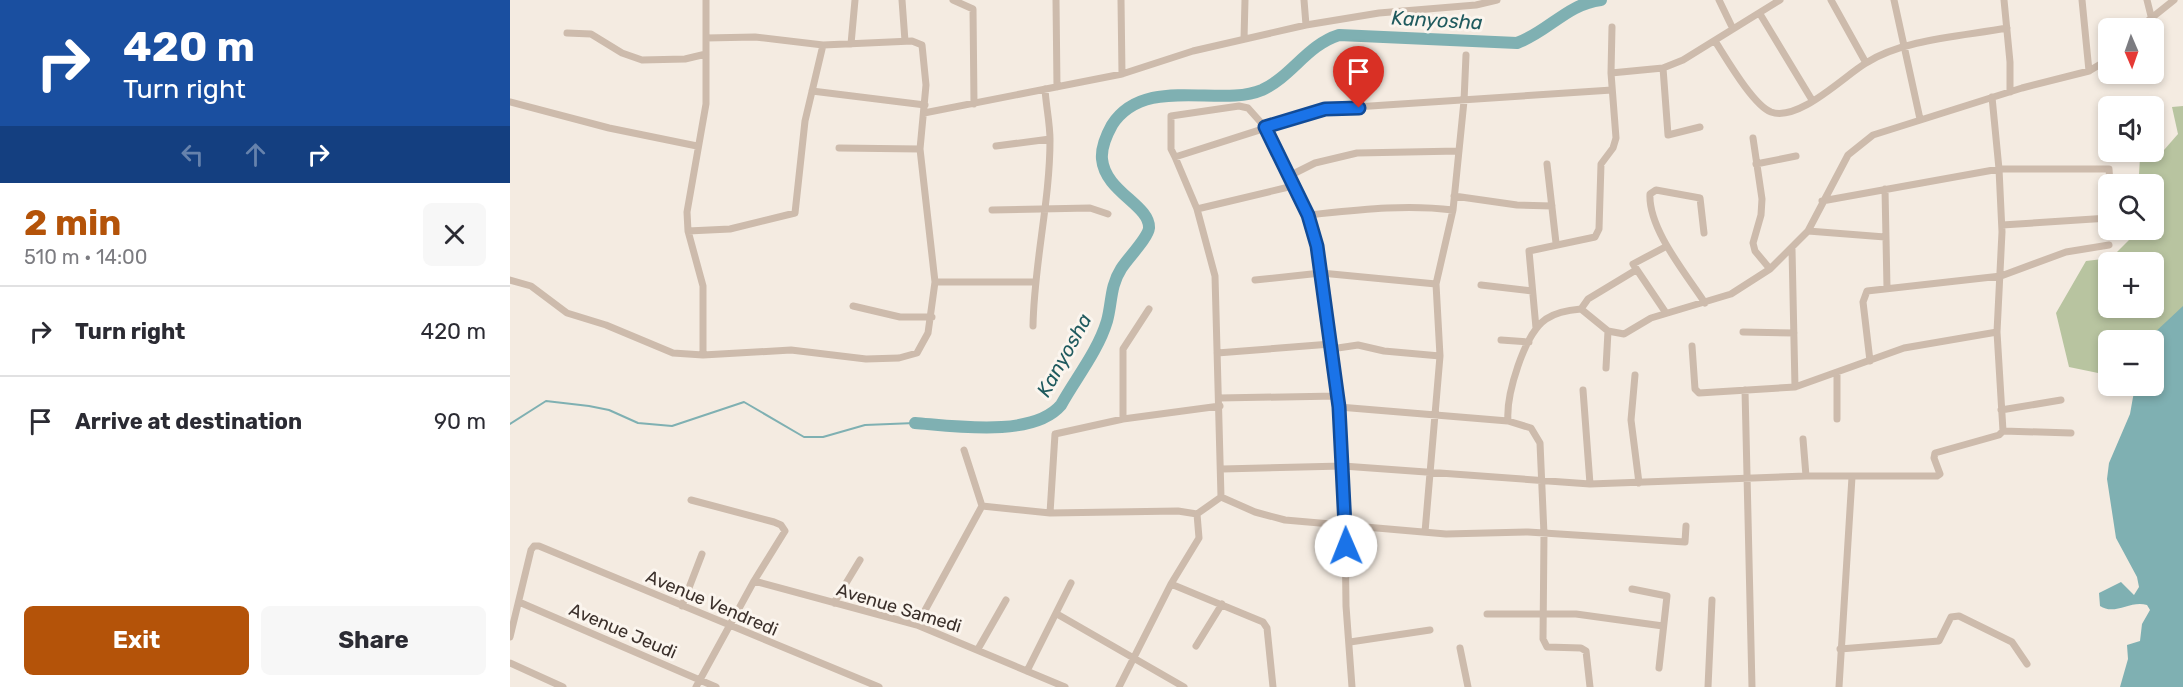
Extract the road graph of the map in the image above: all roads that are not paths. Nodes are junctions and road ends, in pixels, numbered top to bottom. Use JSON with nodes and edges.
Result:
{"nodes":[{"id":1,"x":706,"y":0,"type":"edge"},
{"id":2,"x":855,"y":0,"type":"edge"},
{"id":3,"x":902,"y":0,"type":"edge"},
{"id":4,"x":953,"y":0,"type":"edge"},
{"id":5,"x":1056,"y":0,"type":"edge"},
{"id":6,"x":1121,"y":0,"type":"edge"},
{"id":7,"x":1245,"y":0,"type":"edge"},
{"id":8,"x":1304,"y":0,"type":"edge"},
{"id":9,"x":1497,"y":0,"type":"edge"},
{"id":10,"x":1719,"y":0,"type":"edge"},
{"id":11,"x":1780,"y":0,"type":"edge"},
{"id":12,"x":1831,"y":0,"type":"edge"},
{"id":13,"x":1894,"y":0,"type":"edge"},
{"id":14,"x":2004,"y":0,"type":"edge"},
{"id":15,"x":2082,"y":0,"type":"edge"},
{"id":16,"x":2147,"y":0,"type":"edge"},
{"id":17,"x":2174,"y":0,"type":"edge"},
{"id":18,"x":1760,"y":14,"type":"junction"},
{"id":19,"x":2151,"y":16,"type":"joint"},
{"id":20,"x":1306,"y":25,"type":"junction"},
{"id":21,"x":1612,"y":27,"type":"dead end"},
{"id":22,"x":2007,"y":28,"type":"junction"},
{"id":23,"x":1733,"y":29,"type":"junction"},
{"id":24,"x":567,"y":33,"type":"dead end"},
{"id":25,"x":706,"y":38,"type":"junction"},
{"id":26,"x":1244,"y":39,"type":"junction"},
{"id":27,"x":904,"y":41,"type":"junction"},
{"id":28,"x":1715,"y":41,"type":"junction"},
{"id":29,"x":851,"y":44,"type":"junction"},
{"id":30,"x":823,"y":45,"type":"junction"},
{"id":31,"x":1904,"y":47,"type":"junction"},
{"id":32,"x":706,"y":54,"type":"junction"},
{"id":33,"x":1466,"y":55,"type":"dead end"},
{"id":34,"x":1866,"y":63,"type":"junction"},
{"id":35,"x":2098,"y":66,"type":"edge"},
{"id":36,"x":1663,"y":68,"type":"junction"},
{"id":37,"x":2089,"y":71,"type":"junction"},
{"id":38,"x":1611,"y":73,"type":"junction"},
{"id":39,"x":1122,"y":74,"type":"junction"},
{"id":40,"x":1057,"y":87,"type":"junction"},
{"id":41,"x":1045,"y":89,"type":"junction"},
{"id":42,"x":1612,"y":90,"type":"junction"},
{"id":43,"x":812,"y":91,"type":"junction"},
{"id":44,"x":2010,"y":92,"type":"junction"},
{"id":45,"x":1992,"y":97,"type":"junction"},
{"id":46,"x":1812,"y":100,"type":"junction"},
{"id":47,"x":1464,"y":101,"type":"junction"},
{"id":48,"x":510,"y":102,"type":"edge"},
{"id":49,"x":974,"y":104,"type":"junction"},
{"id":50,"x":925,"y":109,"type":"junction"},
{"id":51,"x":1920,"y":119,"type":"junction"},
{"id":52,"x":1265,"y":127,"type":"junction"},
{"id":53,"x":1701,"y":127,"type":"dead end"},
{"id":54,"x":1753,"y":138,"type":"dead end"},
{"id":55,"x":1050,"y":139,"type":"junction"},
{"id":56,"x":697,"y":146,"type":"junction"},
{"id":57,"x":996,"y":146,"type":"dead end"},
{"id":58,"x":839,"y":148,"type":"dead end"},
{"id":59,"x":920,"y":149,"type":"junction"},
{"id":60,"x":1459,"y":151,"type":"junction"},
{"id":61,"x":1796,"y":156,"type":"dead end"},
{"id":62,"x":1175,"y":157,"type":"junction"},
{"id":63,"x":1547,"y":164,"type":"dead end"},
{"id":64,"x":1756,"y":164,"type":"junction"},
{"id":65,"x":2000,"y":169,"type":"junction"},
{"id":66,"x":2109,"y":174,"type":"edge"},
{"id":67,"x":1289,"y":176,"type":"junction"},
{"id":68,"x":1293,"y":186,"type":"junction"},
{"id":69,"x":1885,"y":189,"type":"junction"},
{"id":70,"x":1454,"y":196,"type":"junction"},
{"id":71,"x":1822,"y":201,"type":"junction"},
{"id":72,"x":1552,"y":206,"type":"junction"},
{"id":73,"x":1045,"y":209,"type":"junction"},
{"id":74,"x":1197,"y":209,"type":"junction"},
{"id":75,"x":992,"y":210,"type":"dead end"},
{"id":76,"x":1453,"y":210,"type":"junction"},
{"id":77,"x":1108,"y":214,"type":"dead end"},
{"id":78,"x":1308,"y":215,"type":"junction"},
{"id":79,"x":2098,"y":219,"type":"edge"},
{"id":80,"x":2002,"y":225,"type":"junction"},
{"id":81,"x":688,"y":231,"type":"junction"},
{"id":82,"x":1808,"y":231,"type":"junction"},
{"id":83,"x":1704,"y":233,"type":"dead end"},
{"id":84,"x":1885,"y":237,"type":"junction"},
{"id":85,"x":1556,"y":243,"type":"junction"},
{"id":86,"x":2109,"y":245,"type":"dead end"},
{"id":87,"x":1667,"y":246,"type":"junction"},
{"id":88,"x":1792,"y":249,"type":"junction"},
{"id":89,"x":1770,"y":269,"type":"junction"},
{"id":90,"x":1636,"y":270,"type":"junction"},
{"id":91,"x":1321,"y":273,"type":"junction"},
{"id":92,"x":2001,"y":276,"type":"junction"},
{"id":93,"x":510,"y":280,"type":"edge"},
{"id":94,"x":1255,"y":280,"type":"dead end"},
{"id":95,"x":935,"y":282,"type":"junction"},
{"id":96,"x":1034,"y":282,"type":"junction"},
{"id":97,"x":1436,"y":284,"type":"junction"},
{"id":98,"x":1480,"y":285,"type":"dead end"},
{"id":99,"x":1887,"y":288,"type":"junction"},
{"id":100,"x":1532,"y":291,"type":"junction"},
{"id":101,"x":1706,"y":303,"type":"junction"},
{"id":102,"x":854,"y":306,"type":"dead end"},
{"id":103,"x":1149,"y":309,"type":"dead end"},
{"id":104,"x":1581,"y":309,"type":"junction"},
{"id":105,"x":1666,"y":313,"type":"junction"},
{"id":106,"x":932,"y":317,"type":"junction"},
{"id":107,"x":1034,"y":326,"type":"dead end"},
{"id":108,"x":1536,"y":328,"type":"junction"},
{"id":109,"x":1608,"y":331,"type":"junction"},
{"id":110,"x":1743,"y":332,"type":"dead end"},
{"id":111,"x":1997,"y":332,"type":"junction"},
{"id":112,"x":1794,"y":333,"type":"junction"},
{"id":113,"x":1501,"y":340,"type":"dead end"},
{"id":114,"x":1529,"y":342,"type":"junction"},
{"id":115,"x":1331,"y":346,"type":"junction"},
{"id":116,"x":1692,"y":346,"type":"dead end"},
{"id":117,"x":1217,"y":353,"type":"junction"},
{"id":118,"x":703,"y":356,"type":"junction"},
{"id":119,"x":1440,"y":356,"type":"junction"},
{"id":120,"x":1870,"y":361,"type":"junction"},
{"id":121,"x":1606,"y":368,"type":"dead end"},
{"id":122,"x":1837,"y":373,"type":"junction"},
{"id":123,"x":1635,"y":375,"type":"dead end"},
{"id":124,"x":1795,"y":387,"type":"junction"},
{"id":125,"x":1583,"y":390,"type":"dead end"},
{"id":126,"x":1745,"y":390,"type":"junction"},
{"id":127,"x":1337,"y":396,"type":"junction"},
{"id":128,"x":2061,"y":400,"type":"dead end"},
{"id":129,"x":1219,"y":402,"type":"junction"},
{"id":130,"x":1339,"y":407,"type":"junction"},
{"id":131,"x":2001,"y":410,"type":"junction"},
{"id":132,"x":1436,"y":415,"type":"junction"},
{"id":133,"x":1837,"y":418,"type":"dead end"},
{"id":134,"x":1123,"y":419,"type":"junction"},
{"id":135,"x":1508,"y":421,"type":"junction"},
{"id":136,"x":2003,"y":431,"type":"junction"},
{"id":137,"x":2071,"y":434,"type":"dead end"},
{"id":138,"x":1803,"y":439,"type":"dead end"},
{"id":139,"x":964,"y":450,"type":"dead end"},
{"id":140,"x":1343,"y":466,"type":"junction"},
{"id":141,"x":1222,"y":469,"type":"junction"},
{"id":142,"x":1430,"y":473,"type":"junction"},
{"id":143,"x":1806,"y":476,"type":"junction"},
{"id":144,"x":1852,"y":477,"type":"junction"},
{"id":145,"x":1747,"y":478,"type":"junction"},
{"id":146,"x":1541,"y":483,"type":"junction"},
{"id":147,"x":1639,"y":483,"type":"junction"},
{"id":148,"x":1590,"y":484,"type":"junction"},
{"id":149,"x":1221,"y":497,"type":"junction"},
{"id":150,"x":691,"y":500,"type":"dead end"},
{"id":151,"x":982,"y":506,"type":"junction"},
{"id":152,"x":1050,"y":513,"type":"junction"},
{"id":153,"x":1197,"y":514,"type":"junction"},
{"id":154,"x":1345,"y":525,"type":"junction"},
{"id":155,"x":1686,"y":526,"type":"dead end"},
{"id":156,"x":1425,"y":532,"type":"junction"},
{"id":157,"x":1544,"y":534,"type":"junction"},
{"id":158,"x":702,"y":554,"type":"dead end"},
{"id":159,"x":860,"y":560,"type":"dead end"},
{"id":160,"x":754,"y":581,"type":"junction"},
{"id":161,"x":1071,"y":583,"type":"dead end"},
{"id":162,"x":1171,"y":584,"type":"junction"},
{"id":163,"x":1632,"y":589,"type":"dead end"},
{"id":164,"x":1006,"y":600,"type":"dead end"},
{"id":165,"x":1712,"y":600,"type":"dead end"},
{"id":166,"x":519,"y":602,"type":"junction"},
{"id":167,"x":834,"y":603,"type":"junction"},
{"id":168,"x":1222,"y":604,"type":"junction"},
{"id":169,"x":682,"y":606,"type":"junction"},
{"id":170,"x":1057,"y":614,"type":"junction"},
{"id":171,"x":1487,"y":614,"type":"dead end"},
{"id":172,"x":1545,"y":614,"type":"junction"},
{"id":173,"x":917,"y":625,"type":"junction"},
{"id":174,"x":728,"y":626,"type":"junction"},
{"id":175,"x":1663,"y":626,"type":"junction"},
{"id":176,"x":1430,"y":630,"type":"dead end"},
{"id":177,"x":510,"y":638,"type":"edge"},
{"id":178,"x":1350,"y":642,"type":"junction"},
{"id":179,"x":1196,"y":646,"type":"dead end"},
{"id":180,"x":1460,"y":648,"type":"dead end"},
{"id":181,"x":978,"y":649,"type":"junction"},
{"id":182,"x":1840,"y":649,"type":"junction"},
{"id":183,"x":1135,"y":659,"type":"junction"},
{"id":184,"x":510,"y":663,"type":"edge"},
{"id":185,"x":2027,"y":664,"type":"dead end"},
{"id":186,"x":1659,"y":668,"type":"dead end"},
{"id":187,"x":1028,"y":671,"type":"junction"},
{"id":188,"x":700,"y":679,"type":"junction"},
{"id":189,"x":563,"y":687,"type":"edge"},
{"id":190,"x":696,"y":687,"type":"edge"},
{"id":191,"x":716,"y":687,"type":"edge"},
{"id":192,"x":879,"y":687,"type":"edge"},
{"id":193,"x":1065,"y":687,"type":"edge"},
{"id":194,"x":1119,"y":687,"type":"edge"},
{"id":195,"x":1184,"y":687,"type":"edge"},
{"id":196,"x":1273,"y":687,"type":"edge"},
{"id":197,"x":1352,"y":687,"type":"edge"},
{"id":198,"x":1468,"y":687,"type":"edge"},
{"id":199,"x":1590,"y":687,"type":"edge"},
{"id":200,"x":1708,"y":687,"type":"edge"},
{"id":201,"x":1752,"y":687,"type":"edge"},
{"id":202,"x":1839,"y":687,"type":"edge"}],
"edges":[{"from":1,"to":25,"type":"street"},
{"from":2,"to":29,"type":"street"},
{"from":3,"to":27,"type":"street"},
{"from":4,"to":49,"type":"street"},
{"from":5,"to":40,"type":"street"},
{"from":6,"to":39,"type":"street"},
{"from":7,"to":26,"type":"street"},
{"from":8,"to":20,"type":"street"},
{"from":9,"to":20,"type":"street"},
{"from":10,"to":23,"type":"street"},
{"from":11,"to":18,"type":"street"},
{"from":12,"to":34,"type":"street"},
{"from":13,"to":31,"type":"street"},
{"from":14,"to":22,"type":"street"},
{"from":15,"to":37,"type":"street"},
{"from":16,"to":19,"type":"street"},
{"from":17,"to":19,"type":"street"},
{"from":18,"to":23,"type":"street"},
{"from":18,"to":46,"type":"street"},
{"from":20,"to":26,"type":"street"},
{"from":21,"to":38,"type":"street"},
{"from":22,"to":31,"type":"street"},
{"from":22,"to":44,"type":"street"},
{"from":23,"to":28,"type":"street"},
{"from":24,"to":32,"type":"street"},
{"from":25,"to":30,"type":"street"},
{"from":25,"to":32,"type":"street"},
{"from":26,"to":39,"type":"street"},
{"from":27,"to":29,"type":"street"},
{"from":27,"to":50,"type":"street"},
{"from":28,"to":36,"type":"street"},
{"from":28,"to":46,"type":"street"},
{"from":29,"to":30,"type":"street"},
{"from":30,"to":43,"type":"street"},
{"from":31,"to":34,"type":"street"},
{"from":31,"to":51,"type":"street"},
{"from":32,"to":56,"type":"street"},
{"from":33,"to":47,"type":"street"},
{"from":34,"to":46,"type":"street"},
{"from":35,"to":37,"type":"street"},
{"from":36,"to":38,"type":"street"},
{"from":36,"to":53,"type":"street"},
{"from":37,"to":44,"type":"street"},
{"from":38,"to":42,"type":"street"},
{"from":39,"to":40,"type":"street"},
{"from":40,"to":41,"type":"street"},
{"from":41,"to":49,"type":"street"},
{"from":41,"to":55,"type":"street"},
{"from":42,"to":47,"type":"street"},
{"from":42,"to":85,"type":"street"},
{"from":43,"to":50,"type":"street"},
{"from":43,"to":81,"type":"street"},
{"from":44,"to":45,"type":"street"},
{"from":45,"to":51,"type":"street"},
{"from":45,"to":65,"type":"street"},
{"from":47,"to":52,"type":"street"},
{"from":47,"to":60,"type":"street"},
{"from":48,"to":56,"type":"street"},
{"from":49,"to":50,"type":"street"},
{"from":50,"to":59,"type":"street"},
{"from":51,"to":71,"type":"street"},
{"from":52,"to":62,"type":"street"},
{"from":52,"to":62,"type":"street"},
{"from":52,"to":67,"type":"street"},
{"from":54,"to":64,"type":"street"},
{"from":55,"to":57,"type":"street"},
{"from":55,"to":73,"type":"street"},
{"from":56,"to":81,"type":"street"},
{"from":58,"to":59,"type":"street"},
{"from":59,"to":95,"type":"street"},
{"from":60,"to":67,"type":"street"},
{"from":60,"to":70,"type":"street"},
{"from":61,"to":64,"type":"street"},
{"from":62,"to":74,"type":"street"},
{"from":63,"to":72,"type":"street"},
{"from":64,"to":89,"type":"street"},
{"from":65,"to":66,"type":"street"},
{"from":65,"to":69,"type":"street"},
{"from":65,"to":80,"type":"street"},
{"from":67,"to":68,"type":"street"},
{"from":68,"to":74,"type":"street"},
{"from":68,"to":78,"type":"street"},
{"from":69,"to":71,"type":"street"},
{"from":69,"to":84,"type":"street"},
{"from":70,"to":72,"type":"street"},
{"from":70,"to":76,"type":"street"},
{"from":71,"to":82,"type":"street"},
{"from":72,"to":85,"type":"street"},
{"from":73,"to":75,"type":"street"},
{"from":73,"to":77,"type":"street"},
{"from":73,"to":96,"type":"street"},
{"from":74,"to":117,"type":"street"},
{"from":76,"to":78,"type":"street"},
{"from":76,"to":97,"type":"street"},
{"from":78,"to":91,"type":"street"},
{"from":79,"to":80,"type":"street"},
{"from":80,"to":92,"type":"street"},
{"from":81,"to":118,"type":"street"},
{"from":82,"to":84,"type":"street"},
{"from":82,"to":88,"type":"street"},
{"from":83,"to":87,"type":"street"},
{"from":84,"to":99,"type":"street"},
{"from":85,"to":100,"type":"street"},
{"from":86,"to":92,"type":"street"},
{"from":87,"to":90,"type":"street"},
{"from":87,"to":101,"type":"street"},
{"from":88,"to":89,"type":"street"},
{"from":88,"to":112,"type":"street"},
{"from":89,"to":101,"type":"street"},
{"from":90,"to":104,"type":"street"},
{"from":90,"to":105,"type":"street"},
{"from":91,"to":94,"type":"street"},
{"from":91,"to":97,"type":"street"},
{"from":91,"to":115,"type":"street"},
{"from":92,"to":99,"type":"street"},
{"from":92,"to":111,"type":"street"},
{"from":93,"to":118,"type":"street"},
{"from":95,"to":96,"type":"street"},
{"from":95,"to":106,"type":"street"},
{"from":96,"to":107,"type":"street"},
{"from":97,"to":119,"type":"street"},
{"from":98,"to":100,"type":"street"},
{"from":99,"to":120,"type":"street"},
{"from":100,"to":108,"type":"street"},
{"from":101,"to":105,"type":"street"},
{"from":102,"to":106,"type":"street"},
{"from":103,"to":134,"type":"street"},
{"from":104,"to":108,"type":"street"},
{"from":104,"to":109,"type":"street"},
{"from":105,"to":109,"type":"street"},
{"from":106,"to":118,"type":"street"},
{"from":108,"to":114,"type":"street"},
{"from":109,"to":121,"type":"street"},
{"from":110,"to":112,"type":"street"},
{"from":111,"to":120,"type":"street"},
{"from":111,"to":131,"type":"street"},
{"from":112,"to":124,"type":"street"},
{"from":113,"to":114,"type":"street"},
{"from":114,"to":135,"type":"street"},
{"from":115,"to":117,"type":"street"},
{"from":115,"to":119,"type":"street"},
{"from":115,"to":127,"type":"street"},
{"from":116,"to":126,"type":"street"},
{"from":117,"to":129,"type":"street"},
{"from":119,"to":132,"type":"street"},
{"from":120,"to":122,"type":"street"},
{"from":122,"to":124,"type":"street"},
{"from":122,"to":133,"type":"street"},
{"from":123,"to":147,"type":"street"},
{"from":124,"to":126,"type":"street"},
{"from":125,"to":148,"type":"street"},
{"from":126,"to":145,"type":"street"},
{"from":127,"to":129,"type":"street"},
{"from":127,"to":130,"type":"street"},
{"from":128,"to":131,"type":"street"},
{"from":129,"to":134,"type":"street"},
{"from":129,"to":141,"type":"street"},
{"from":130,"to":132,"type":"street"},
{"from":130,"to":140,"type":"street"},
{"from":131,"to":136,"type":"street"},
{"from":132,"to":135,"type":"street"},
{"from":132,"to":142,"type":"street"},
{"from":134,"to":152,"type":"street"},
{"from":135,"to":146,"type":"street"},
{"from":136,"to":137,"type":"street"},
{"from":136,"to":144,"type":"street"},
{"from":138,"to":143,"type":"street"},
{"from":139,"to":151,"type":"street"},
{"from":140,"to":141,"type":"street"},
{"from":140,"to":142,"type":"street"},
{"from":140,"to":154,"type":"street"},
{"from":141,"to":149,"type":"street"},
{"from":142,"to":146,"type":"street"},
{"from":142,"to":156,"type":"street"},
{"from":143,"to":144,"type":"street"},
{"from":143,"to":145,"type":"street"},
{"from":144,"to":182,"type":"street"},
{"from":145,"to":147,"type":"street"},
{"from":145,"to":201,"type":"street"},
{"from":146,"to":148,"type":"street"},
{"from":146,"to":157,"type":"street"},
{"from":147,"to":148,"type":"street"},
{"from":149,"to":153,"type":"street"},
{"from":149,"to":154,"type":"street"},
{"from":150,"to":160,"type":"street"},
{"from":151,"to":152,"type":"street"},
{"from":151,"to":173,"type":"street"},
{"from":152,"to":153,"type":"street"},
{"from":153,"to":162,"type":"street"},
{"from":154,"to":156,"type":"street"},
{"from":154,"to":178,"type":"street"},
{"from":155,"to":157,"type":"street"},
{"from":156,"to":157,"type":"street"},
{"from":157,"to":172,"type":"street"},
{"from":158,"to":169,"type":"street"},
{"from":159,"to":167,"type":"street"},
{"from":160,"to":167,"type":"street","name":"Avenue Samedi"},
{"from":160,"to":174,"type":"street"},
{"from":161,"to":170,"type":"street"},
{"from":162,"to":168,"type":"street"},
{"from":162,"to":183,"type":"street"},
{"from":163,"to":175,"type":"street"},
{"from":164,"to":181,"type":"street"},
{"from":165,"to":200,"type":"street"},
{"from":166,"to":169,"type":"street","name":"Avenue Vendredi"},
{"from":166,"to":177,"type":"street"},
{"from":166,"to":188,"type":"street","name":"Avenue Jeudi"},
{"from":167,"to":173,"type":"street","name":"Avenue Samedi"},
{"from":168,"to":179,"type":"street"},
{"from":168,"to":196,"type":"street"},
{"from":169,"to":174,"type":"street","name":"Avenue Vendredi"},
{"from":170,"to":183,"type":"street"},
{"from":170,"to":187,"type":"street"},
{"from":171,"to":172,"type":"street"},
{"from":172,"to":175,"type":"street"},
{"from":172,"to":199,"type":"street"},
{"from":173,"to":181,"type":"street","name":"Avenue Samedi"},
{"from":174,"to":188,"type":"street"},
{"from":174,"to":192,"type":"street","name":"Avenue Vendredi"},
{"from":175,"to":186,"type":"street"},
{"from":176,"to":178,"type":"street"},
{"from":178,"to":197,"type":"street"},
{"from":180,"to":198,"type":"street"},
{"from":181,"to":187,"type":"street","name":"Avenue Samedi"},
{"from":182,"to":185,"type":"street"},
{"from":182,"to":202,"type":"street"},
{"from":183,"to":194,"type":"street"},
{"from":183,"to":195,"type":"street"},
{"from":184,"to":189,"type":"street"},
{"from":187,"to":193,"type":"street","name":"Avenue Samedi"},
{"from":188,"to":190,"type":"street"},
{"from":188,"to":191,"type":"street","name":"Avenue Jeudi"}]}
